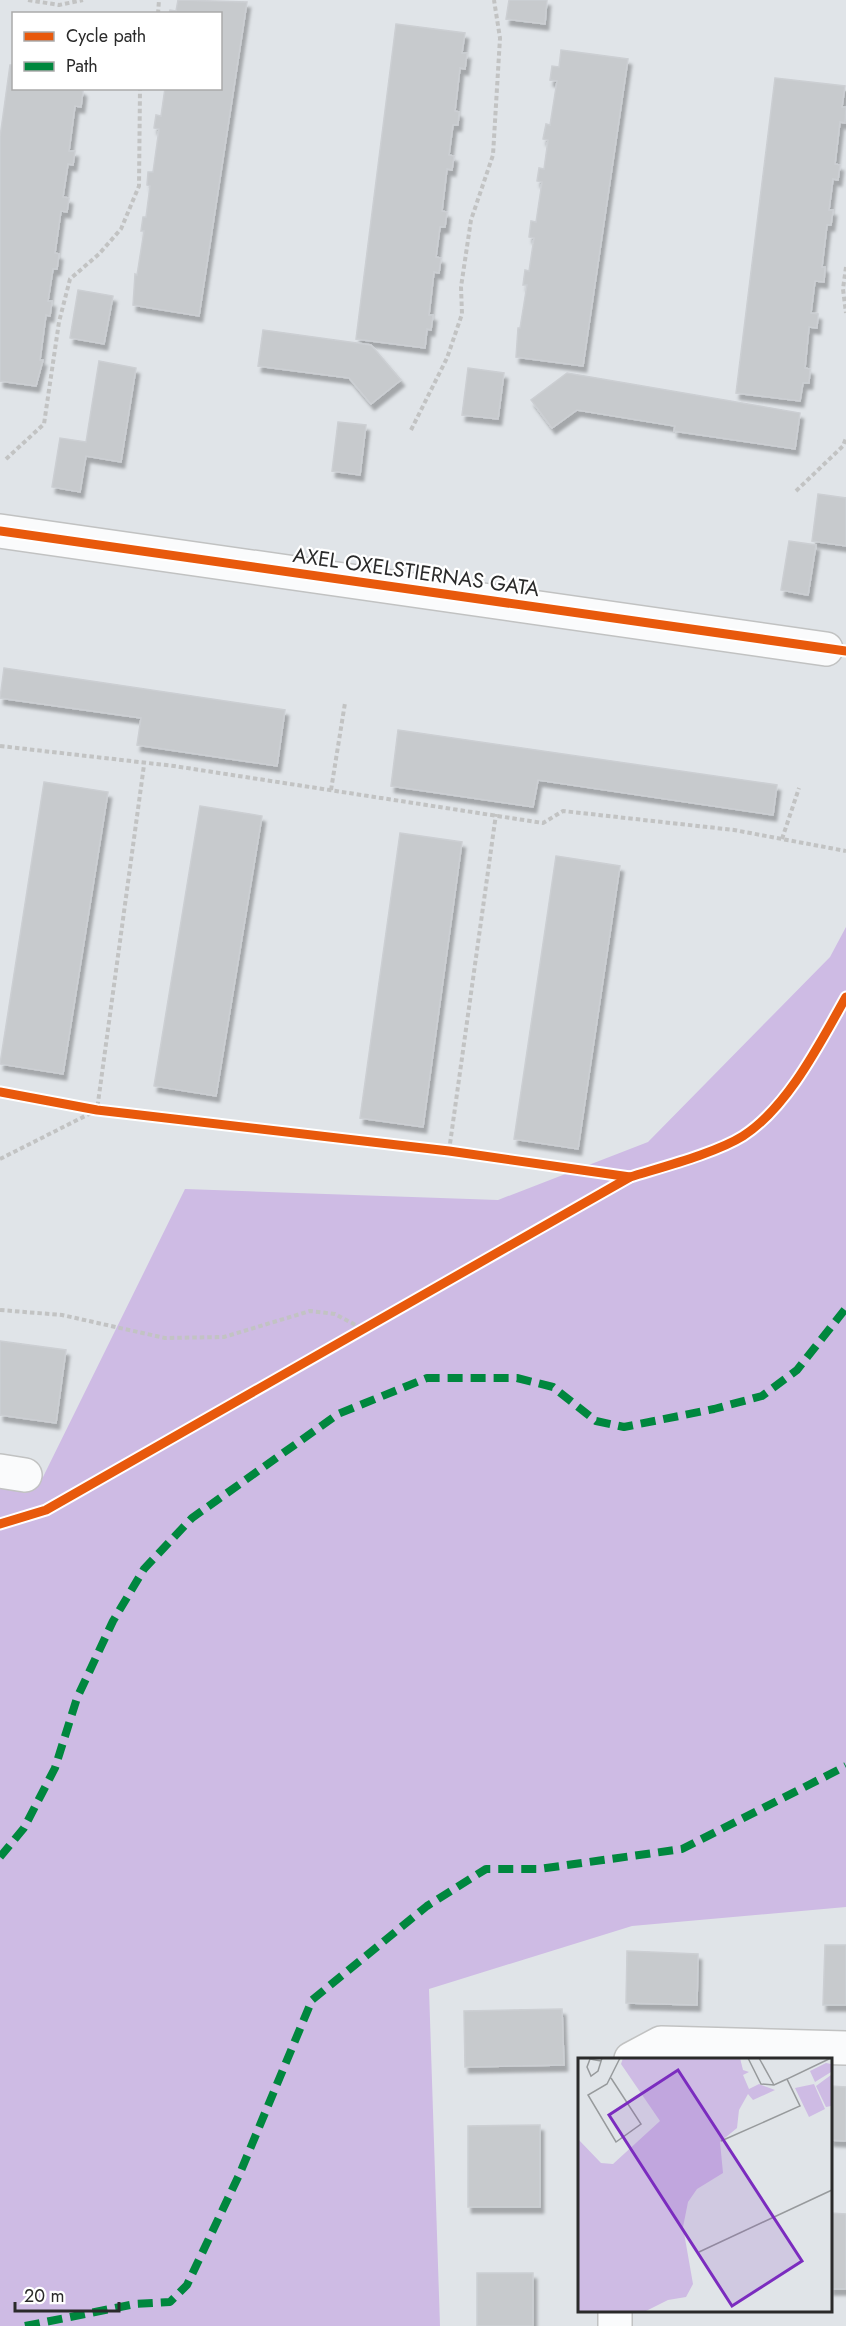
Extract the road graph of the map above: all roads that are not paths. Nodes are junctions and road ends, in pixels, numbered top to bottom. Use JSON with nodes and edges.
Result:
{"nodes":[{"id":1,"x":0,"y":531,"type":"edge"},
{"id":2,"x":826,"y":649,"type":"dead end"},
{"id":3,"x":846,"y":2048,"type":"edge"},
{"id":4,"x":633,"y":2058,"type":"edge"}],
"edges":[{"from":1,"to":2,"type":"street","name":"AXEL OXELSTIERNAS GATA"},
{"from":3,"to":4,"type":"street"}]}
